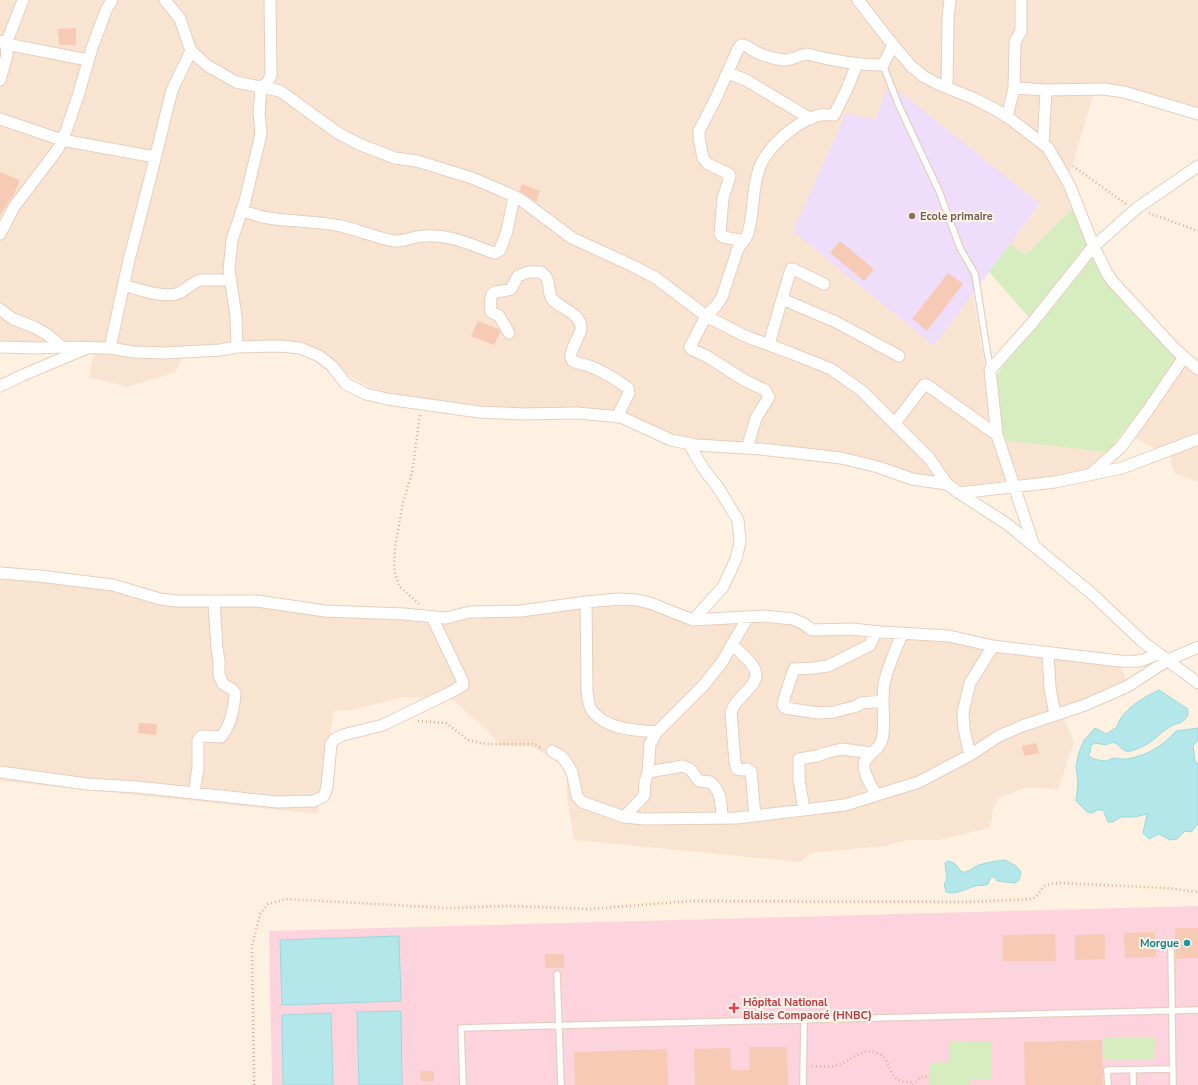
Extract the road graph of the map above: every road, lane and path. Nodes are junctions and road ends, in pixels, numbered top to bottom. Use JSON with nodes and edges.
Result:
{"nodes":[{"id":1,"x":23,"y":0,"type":"edge"},
{"id":2,"x":112,"y":0,"type":"edge"},
{"id":3,"x":165,"y":0,"type":"edge"},
{"id":4,"x":270,"y":0,"type":"edge"},
{"id":5,"x":858,"y":0,"type":"edge"},
{"id":6,"x":950,"y":0,"type":"edge"},
{"id":7,"x":1021,"y":0,"type":"edge"},
{"id":8,"x":3,"y":42,"type":"edge"},
{"id":9,"x":893,"y":45,"type":"junction"},
{"id":10,"x":191,"y":51,"type":"junction"},
{"id":11,"x":88,"y":60,"type":"junction"},
{"id":12,"x":857,"y":64,"type":"junction"},
{"id":13,"x":884,"y":65,"type":"junction"},
{"id":14,"x":728,"y":73,"type":"junction"},
{"id":15,"x":0,"y":80,"type":"edge"},
{"id":16,"x":261,"y":87,"type":"junction"},
{"id":17,"x":947,"y":87,"type":"junction"},
{"id":18,"x":1014,"y":88,"type":"junction"},
{"id":19,"x":1046,"y":90,"type":"junction"},
{"id":20,"x":1198,"y":114,"type":"edge"},
{"id":21,"x":1007,"y":117,"type":"junction"},
{"id":22,"x":0,"y":119,"type":"edge"},
{"id":23,"x":811,"y":119,"type":"junction"},
{"id":24,"x":62,"y":140,"type":"junction"},
{"id":25,"x":1043,"y":144,"type":"junction"},
{"id":26,"x":156,"y":157,"type":"junction"},
{"id":27,"x":1067,"y":162,"type":"dead end"},
{"id":28,"x":1198,"y":166,"type":"edge"},
{"id":29,"x":514,"y":196,"type":"junction"},
{"id":30,"x":1137,"y":208,"type":"junction"},
{"id":31,"x":242,"y":211,"type":"junction"},
{"id":32,"x":1198,"y":231,"type":"edge"},
{"id":33,"x":0,"y":234,"type":"edge"},
{"id":34,"x":744,"y":240,"type":"junction"},
{"id":35,"x":1094,"y":247,"type":"junction"},
{"id":36,"x":231,"y":280,"type":"junction"},
{"id":37,"x":824,"y":284,"type":"dead end"},
{"id":38,"x":123,"y":285,"type":"junction"},
{"id":39,"x":782,"y":299,"type":"junction"},
{"id":40,"x":0,"y":309,"type":"edge"},
{"id":41,"x":706,"y":316,"type":"junction"},
{"id":42,"x":509,"y":333,"type":"dead end"},
{"id":43,"x":769,"y":344,"type":"junction"},
{"id":44,"x":0,"y":347,"type":"edge"},
{"id":45,"x":62,"y":347,"type":"junction"},
{"id":46,"x":89,"y":347,"type":"junction"},
{"id":47,"x":237,"y":347,"type":"junction"},
{"id":48,"x":110,"y":348,"type":"junction"},
{"id":49,"x":899,"y":356,"type":"dead end"},
{"id":50,"x":1184,"y":357,"type":"junction"},
{"id":51,"x":1198,"y":369,"type":"edge"},
{"id":52,"x":990,"y":370,"type":"junction"},
{"id":53,"x":0,"y":386,"type":"edge"},
{"id":54,"x":423,"y":404,"type":"junction"},
{"id":55,"x":617,"y":417,"type":"junction"},
{"id":56,"x":895,"y":423,"type":"junction"},
{"id":57,"x":997,"y":435,"type":"junction"},
{"id":58,"x":1198,"y":439,"type":"edge"},
{"id":59,"x":688,"y":443,"type":"junction"},
{"id":60,"x":747,"y":448,"type":"junction"},
{"id":61,"x":1092,"y":473,"type":"junction"},
{"id":62,"x":947,"y":484,"type":"junction"},
{"id":63,"x":1014,"y":488,"type":"junction"},
{"id":64,"x":959,"y":493,"type":"junction"},
{"id":65,"x":1034,"y":546,"type":"junction"},
{"id":66,"x":0,"y":573,"type":"edge"},
{"id":67,"x":214,"y":601,"type":"junction"},
{"id":68,"x":586,"y":602,"type":"junction"},
{"id":69,"x":432,"y":617,"type":"junction"},
{"id":70,"x":748,"y":617,"type":"junction"},
{"id":71,"x":693,"y":620,"type":"junction"},
{"id":72,"x":876,"y":632,"type":"junction"},
{"id":73,"x":902,"y":633,"type":"junction"},
{"id":74,"x":732,"y":644,"type":"junction"},
{"id":75,"x":993,"y":646,"type":"junction"},
{"id":76,"x":1198,"y":647,"type":"edge"},
{"id":77,"x":1048,"y":653,"type":"junction"},
{"id":78,"x":1158,"y":653,"type":"junction"},
{"id":79,"x":1168,"y":660,"type":"junction"},
{"id":80,"x":1193,"y":676,"type":"edge"},
{"id":81,"x":1198,"y":683,"type":"edge"},
{"id":82,"x":883,"y":702,"type":"junction"},
{"id":83,"x":405,"y":715,"type":"junction"},
{"id":84,"x":1055,"y":715,"type":"junction"},
{"id":85,"x":657,"y":732,"type":"junction"},
{"id":86,"x":552,"y":751,"type":"joint"},
{"id":87,"x":872,"y":753,"type":"junction"},
{"id":88,"x":970,"y":755,"type":"junction"},
{"id":89,"x":0,"y":772,"type":"edge"},
{"id":90,"x":648,"y":772,"type":"junction"},
{"id":91,"x":194,"y":794,"type":"junction"},
{"id":92,"x":876,"y":795,"type":"junction"},
{"id":93,"x":804,"y":810,"type":"junction"},
{"id":94,"x":624,"y":816,"type":"junction"},
{"id":95,"x":755,"y":816,"type":"junction"},
{"id":96,"x":722,"y":818,"type":"junction"},
{"id":97,"x":1198,"y":892,"type":"edge"},
{"id":98,"x":1170,"y":943,"type":"dead end"},
{"id":99,"x":557,"y":974,"type":"dead end"},
{"id":100,"x":1171,"y":1010,"type":"junction"},
{"id":101,"x":1198,"y":1010,"type":"edge"},
{"id":102,"x":804,"y":1019,"type":"junction"},
{"id":103,"x":559,"y":1026,"type":"junction"},
{"id":104,"x":803,"y":1067,"type":"junction"},
{"id":105,"x":1173,"y":1069,"type":"junction"},
{"id":106,"x":1133,"y":1070,"type":"junction"},
{"id":107,"x":928,"y":1076,"type":"dead end"},
{"id":108,"x":914,"y":1084,"type":"edge"},
{"id":109,"x":254,"y":1085,"type":"edge"},
{"id":110,"x":463,"y":1085,"type":"edge"},
{"id":111,"x":561,"y":1085,"type":"edge"},
{"id":112,"x":803,"y":1085,"type":"edge"},
{"id":113,"x":1108,"y":1085,"type":"edge"},
{"id":114,"x":1133,"y":1085,"type":"edge"},
{"id":115,"x":1173,"y":1085,"type":"edge"}],
"edges":[{"from":1,"to":8,"type":"street"},
{"from":2,"to":11,"type":"street"},
{"from":3,"to":10,"type":"street"},
{"from":4,"to":16,"type":"street"},
{"from":5,"to":9,"type":"street"},
{"from":6,"to":17,"type":"street"},
{"from":7,"to":18,"type":"street"},
{"from":8,"to":11,"type":"street"},
{"from":8,"to":15,"type":"street"},
{"from":9,"to":13,"type":"street"},
{"from":9,"to":17,"type":"street"},
{"from":10,"to":16,"type":"street"},
{"from":10,"to":26,"type":"street"},
{"from":11,"to":24,"type":"street"},
{"from":12,"to":13,"type":"street"},
{"from":12,"to":14,"type":"street"},
{"from":12,"to":23,"type":"street"},
{"from":13,"to":52,"type":"lane"},
{"from":14,"to":23,"type":"street"},
{"from":14,"to":34,"type":"street"},
{"from":16,"to":29,"type":"street"},
{"from":16,"to":31,"type":"street"},
{"from":17,"to":21,"type":"street"},
{"from":18,"to":19,"type":"street"},
{"from":18,"to":21,"type":"street"},
{"from":19,"to":20,"type":"street"},
{"from":19,"to":25,"type":"street"},
{"from":21,"to":25,"type":"street"},
{"from":22,"to":24,"type":"street"},
{"from":23,"to":34,"type":"street"},
{"from":24,"to":26,"type":"street"},
{"from":24,"to":33,"type":"street"},
{"from":25,"to":35,"type":"street"},
{"from":26,"to":38,"type":"street"},
{"from":27,"to":30,"type":"path"},
{"from":28,"to":30,"type":"street"},
{"from":29,"to":31,"type":"street"},
{"from":29,"to":41,"type":"street"},
{"from":30,"to":32,"type":"path"},
{"from":30,"to":35,"type":"street"},
{"from":31,"to":36,"type":"street"},
{"from":34,"to":41,"type":"street"},
{"from":35,"to":50,"type":"street"},
{"from":35,"to":52,"type":"street"},
{"from":36,"to":38,"type":"street"},
{"from":36,"to":47,"type":"street"},
{"from":37,"to":39,"type":"street"},
{"from":38,"to":48,"type":"street"},
{"from":39,"to":43,"type":"street"},
{"from":39,"to":49,"type":"street"},
{"from":40,"to":45,"type":"street"},
{"from":41,"to":43,"type":"street"},
{"from":41,"to":60,"type":"street"},
{"from":42,"to":55,"type":"street"},
{"from":43,"to":56,"type":"street"},
{"from":44,"to":45,"type":"street"},
{"from":45,"to":46,"type":"street"},
{"from":46,"to":48,"type":"street"},
{"from":46,"to":53,"type":"street"},
{"from":47,"to":48,"type":"street"},
{"from":47,"to":54,"type":"street"},
{"from":50,"to":51,"type":"street"},
{"from":50,"to":61,"type":"street"},
{"from":52,"to":57,"type":"street"},
{"from":54,"to":55,"type":"street"},
{"from":54,"to":69,"type":"path"},
{"from":55,"to":59,"type":"street"},
{"from":56,"to":57,"type":"street"},
{"from":56,"to":62,"type":"street"},
{"from":57,"to":63,"type":"street"},
{"from":58,"to":61,"type":"street"},
{"from":59,"to":60,"type":"street"},
{"from":59,"to":71,"type":"street"},
{"from":60,"to":62,"type":"street"},
{"from":61,"to":63,"type":"street"},
{"from":62,"to":64,"type":"street"},
{"from":63,"to":64,"type":"street"},
{"from":63,"to":65,"type":"street"},
{"from":64,"to":65,"type":"street"},
{"from":65,"to":78,"type":"street"},
{"from":66,"to":67,"type":"street"},
{"from":67,"to":69,"type":"street"},
{"from":67,"to":91,"type":"street"},
{"from":68,"to":69,"type":"street"},
{"from":68,"to":71,"type":"street"},
{"from":68,"to":85,"type":"street"},
{"from":69,"to":83,"type":"street"},
{"from":70,"to":71,"type":"street"},
{"from":70,"to":72,"type":"street"},
{"from":70,"to":74,"type":"street"},
{"from":72,"to":73,"type":"street"},
{"from":72,"to":82,"type":"street"},
{"from":73,"to":75,"type":"street"},
{"from":73,"to":82,"type":"street"},
{"from":74,"to":85,"type":"street"},
{"from":74,"to":95,"type":"street"},
{"from":75,"to":77,"type":"street"},
{"from":75,"to":88,"type":"street"},
{"from":76,"to":79,"type":"street"},
{"from":77,"to":78,"type":"street"},
{"from":77,"to":84,"type":"street"},
{"from":78,"to":79,"type":"street"},
{"from":79,"to":80,"type":"street"},
{"from":79,"to":84,"type":"street"},
{"from":80,"to":81,"type":"street"},
{"from":82,"to":87,"type":"street"},
{"from":83,"to":86,"type":"path"},
{"from":83,"to":91,"type":"street"},
{"from":84,"to":88,"type":"street"},
{"from":85,"to":90,"type":"street"},
{"from":86,"to":94,"type":"street"},
{"from":87,"to":92,"type":"street"},
{"from":87,"to":93,"type":"street"},
{"from":88,"to":92,"type":"street"},
{"from":89,"to":91,"type":"street"},
{"from":90,"to":94,"type":"street"},
{"from":90,"to":96,"type":"street"},
{"from":92,"to":93,"type":"street"},
{"from":93,"to":95,"type":"street"},
{"from":94,"to":96,"type":"street"},
{"from":95,"to":96,"type":"street"},
{"from":97,"to":109,"type":"path"},
{"from":98,"to":100,"type":"lane"},
{"from":99,"to":103,"type":"lane"},
{"from":100,"to":101,"type":"lane"},
{"from":100,"to":102,"type":"lane"},
{"from":100,"to":105,"type":"lane"},
{"from":102,"to":103,"type":"lane"},
{"from":102,"to":104,"type":"lane"},
{"from":103,"to":110,"type":"lane"},
{"from":103,"to":111,"type":"lane"},
{"from":104,"to":108,"type":"path"},
{"from":104,"to":112,"type":"lane"},
{"from":105,"to":106,"type":"lane"},
{"from":105,"to":115,"type":"lane"},
{"from":106,"to":113,"type":"lane"},
{"from":106,"to":114,"type":"lane"},
{"from":107,"to":108,"type":"path"}]}
